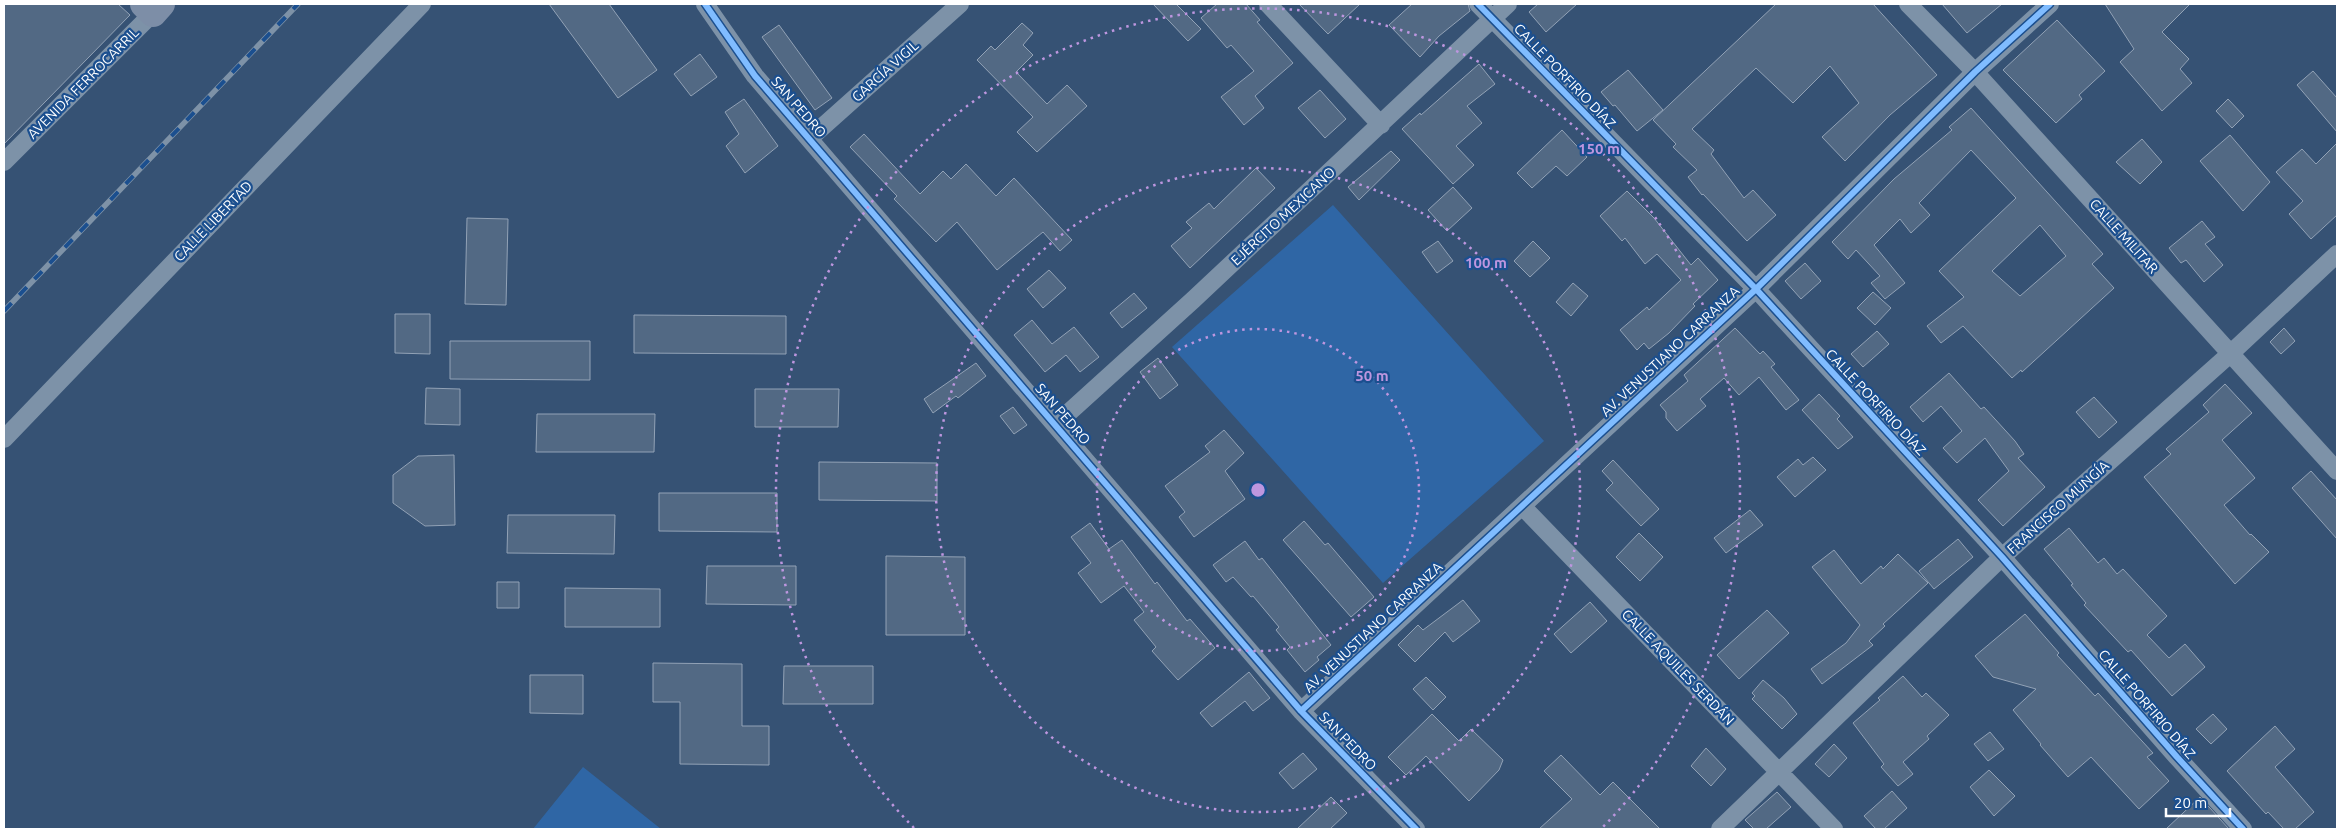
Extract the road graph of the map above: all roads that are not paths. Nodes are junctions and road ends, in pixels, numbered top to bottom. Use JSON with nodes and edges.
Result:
{"nodes":[{"id":1,"x":422,"y":4,"type":"edge"},
{"id":2,"x":705,"y":4,"type":"edge"},
{"id":3,"x":960,"y":4,"type":"edge"},
{"id":4,"x":1268,"y":4,"type":"edge"},
{"id":5,"x":1478,"y":4,"type":"edge"},
{"id":6,"x":1508,"y":4,"type":"edge"},
{"id":7,"x":1908,"y":4,"type":"edge"},
{"id":8,"x":2050,"y":4,"type":"edge"},
{"id":9,"x":153,"y":7,"type":"edge"},
{"id":10,"x":1492,"y":18,"type":"junction"},
{"id":11,"x":1975,"y":72,"type":"junction"},
{"id":12,"x":1381,"y":125,"type":"junction"},
{"id":13,"x":810,"y":138,"type":"junction"},
{"id":14,"x":4,"y":162,"type":"edge"},
{"id":15,"x":2337,"y":254,"type":"edge"},
{"id":16,"x":1756,"y":289,"type":"junction"},
{"id":17,"x":2230,"y":354,"type":"junction"},
{"id":18,"x":1055,"y":424,"type":"junction"},
{"id":19,"x":4,"y":439,"type":"edge"},
{"id":20,"x":2337,"y":471,"type":"edge"},
{"id":21,"x":1522,"y":506,"type":"junction"},
{"id":22,"x":2002,"y":557,"type":"junction"},
{"id":23,"x":1301,"y":711,"type":"junction"},
{"id":24,"x":1780,"y":773,"type":"junction"},
{"id":25,"x":1416,"y":829,"type":"edge"},
{"id":26,"x":1720,"y":829,"type":"edge"},
{"id":27,"x":1834,"y":829,"type":"edge"},
{"id":28,"x":2243,"y":829,"type":"edge"}],
"edges":[{"from":1,"to":19,"type":"street","name":"CALLE LIBERTAD"},
{"from":2,"to":13,"type":"street","name":"SAN PEDRO"},
{"from":3,"to":13,"type":"street","name":"GARCÍA VIGIL"},
{"from":4,"to":12,"type":"street"},
{"from":5,"to":10,"type":"street","name":"CALLE PORFIRIO DÍAZ"},
{"from":6,"to":10,"type":"street","name":"EJÉRCITO MEXICANO"},
{"from":7,"to":11,"type":"street","name":"CALLE MILITAR"},
{"from":8,"to":11,"type":"street","name":"AV. VENUSTIANO CARRANZA"},
{"from":9,"to":14,"type":"street","name":"AVENIDA FERROCARRIL"},
{"from":10,"to":12,"type":"street","name":"EJÉRCITO MEXICANO"},
{"from":10,"to":16,"type":"street","name":"CALLE PORFIRIO DÍAZ"},
{"from":11,"to":16,"type":"street","name":"AV. VENUSTIANO CARRANZA"},
{"from":11,"to":17,"type":"street","name":"CALLE MILITAR"},
{"from":12,"to":18,"type":"street","name":"EJÉRCITO MEXICANO"},
{"from":13,"to":18,"type":"street","name":"SAN PEDRO"},
{"from":15,"to":17,"type":"street","name":"FRANCISCO MUNGÍA"},
{"from":16,"to":21,"type":"street","name":"AV. VENUSTIANO CARRANZA"},
{"from":16,"to":22,"type":"street","name":"CALLE PORFIRIO DÍAZ"},
{"from":17,"to":20,"type":"street","name":"CALLE MILITAR"},
{"from":17,"to":22,"type":"street","name":"FRANCISCO MUNGÍA"},
{"from":18,"to":23,"type":"street","name":"SAN PEDRO"},
{"from":21,"to":23,"type":"street","name":"AV. VENUSTIANO CARRANZA"},
{"from":21,"to":24,"type":"street","name":"CALLE AQUILES SERDÁN"},
{"from":22,"to":24,"type":"street","name":"FRANCISCO MUNGÍA"},
{"from":22,"to":28,"type":"street","name":"CALLE PORFIRIO DÍAZ"},
{"from":23,"to":25,"type":"street","name":"SAN PEDRO"},
{"from":24,"to":26,"type":"street","name":"FRANCISCO MUNGÍA"},
{"from":24,"to":27,"type":"street","name":"CALLE AQUILES SERDÁN"}]}
